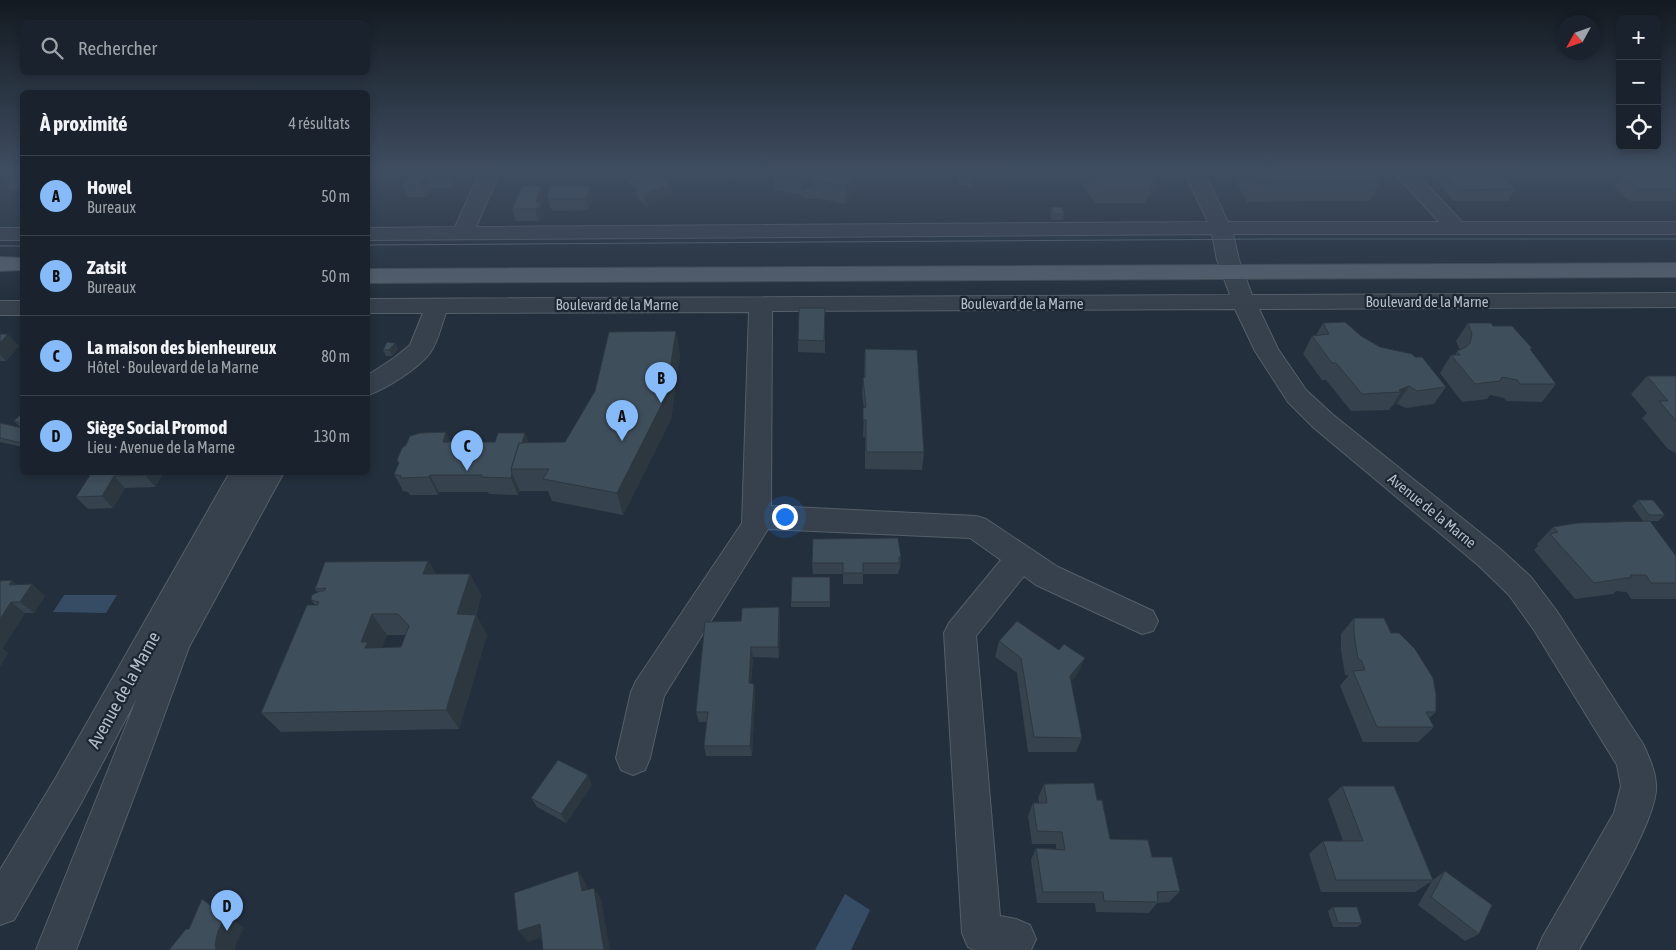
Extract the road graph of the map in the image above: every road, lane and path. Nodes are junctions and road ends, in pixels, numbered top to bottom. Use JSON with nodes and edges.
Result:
{"nodes":[{"id":1,"x":470,"y":216,"type":"edge"},
{"id":2,"x":1216,"y":216,"type":"edge"},
{"id":3,"x":1445,"y":216,"type":"edge"},
{"id":4,"x":1184,"y":228,"type":"junction"},
{"id":5,"x":1222,"y":228,"type":"junction"},
{"id":6,"x":1456,"y":228,"type":"junction"},
{"id":7,"x":1676,"y":228,"type":"edge"},
{"id":8,"x":0,"y":234,"type":"edge"},
{"id":9,"x":20,"y":234,"type":"edge"},
{"id":10,"x":370,"y":234,"type":"edge"},
{"id":11,"x":462,"y":234,"type":"junction"},
{"id":12,"x":1676,"y":259,"type":"edge"},
{"id":13,"x":370,"y":263,"type":"edge"},
{"id":14,"x":0,"y":264,"type":"edge"},
{"id":15,"x":20,"y":264,"type":"edge"},
{"id":16,"x":1230,"y":266,"type":"junction"},
{"id":17,"x":1676,"y":270,"type":"edge"},
{"id":18,"x":370,"y":276,"type":"edge"},
{"id":19,"x":0,"y":278,"type":"edge"},
{"id":20,"x":20,"y":278,"type":"edge"},
{"id":21,"x":1676,"y":300,"type":"edge"},
{"id":22,"x":1292,"y":302,"type":"junction"},
{"id":23,"x":1244,"y":303,"type":"junction"},
{"id":24,"x":761,"y":305,"type":"junction"},
{"id":25,"x":370,"y":306,"type":"edge"},
{"id":26,"x":438,"y":306,"type":"junction"},
{"id":27,"x":0,"y":308,"type":"edge"},
{"id":28,"x":20,"y":308,"type":"edge"},
{"id":29,"x":370,"y":385,"type":"edge"},
{"id":30,"x":242,"y":475,"type":"edge"},
{"id":31,"x":269,"y":475,"type":"edge"},
{"id":32,"x":756,"y":517,"type":"junction"},
{"id":33,"x":1021,"y":558,"type":"junction"},
{"id":34,"x":1142,"y":620,"type":"dead end"},
{"id":35,"x":633,"y":758,"type":"dead end"},
{"id":36,"x":0,"y":906,"type":"edge"},
{"id":37,"x":1016,"y":940,"type":"dead end"},
{"id":38,"x":56,"y":950,"type":"edge"},
{"id":39,"x":1557,"y":950,"type":"edge"}],
"edges":[{"from":1,"to":11,"type":"street"},
{"from":2,"to":5,"type":"street","name":"Avenue de la Marne"},
{"from":3,"to":6,"type":"street"},
{"from":4,"to":5,"type":"street"},
{"from":4,"to":11,"type":"street"},
{"from":4,"to":16,"type":"street"},
{"from":5,"to":6,"type":"street"},
{"from":5,"to":16,"type":"street","name":"Avenue de la Marne"},
{"from":6,"to":7,"type":"street"},
{"from":8,"to":9,"type":"street"},
{"from":10,"to":11,"type":"street"},
{"from":12,"to":16,"type":"main road","name":"Boulevard de la Marne"},
{"from":13,"to":16,"type":"main road","name":"Boulevard de la Marne"},
{"from":14,"to":15,"type":"main road"},
{"from":16,"to":17,"type":"main road","name":"Boulevard de la Marne"},
{"from":16,"to":18,"type":"main road","name":"Boulevard de la Marne"},
{"from":16,"to":22,"type":"street"},
{"from":16,"to":23,"type":"street","name":"Avenue de la Marne"},
{"from":19,"to":20,"type":"main road"},
{"from":21,"to":22,"type":"street","name":"Boulevard de la Marne"},
{"from":22,"to":23,"type":"street","name":"Boulevard de la Marne"},
{"from":23,"to":24,"type":"street","name":"Boulevard de la Marne"},
{"from":23,"to":39,"type":"street","name":"Avenue de la Marne"},
{"from":24,"to":26,"type":"street","name":"Boulevard de la Marne"},
{"from":24,"to":32,"type":"street"},
{"from":25,"to":26,"type":"street","name":"Boulevard de la Marne"},
{"from":26,"to":29,"type":"street"},
{"from":27,"to":28,"type":"street"},
{"from":30,"to":36,"type":"street","name":"Avenue de la Marne"},
{"from":31,"to":38,"type":"street"},
{"from":32,"to":33,"type":"street"},
{"from":32,"to":35,"type":"street"},
{"from":33,"to":34,"type":"street"},
{"from":33,"to":37,"type":"street"}]}
